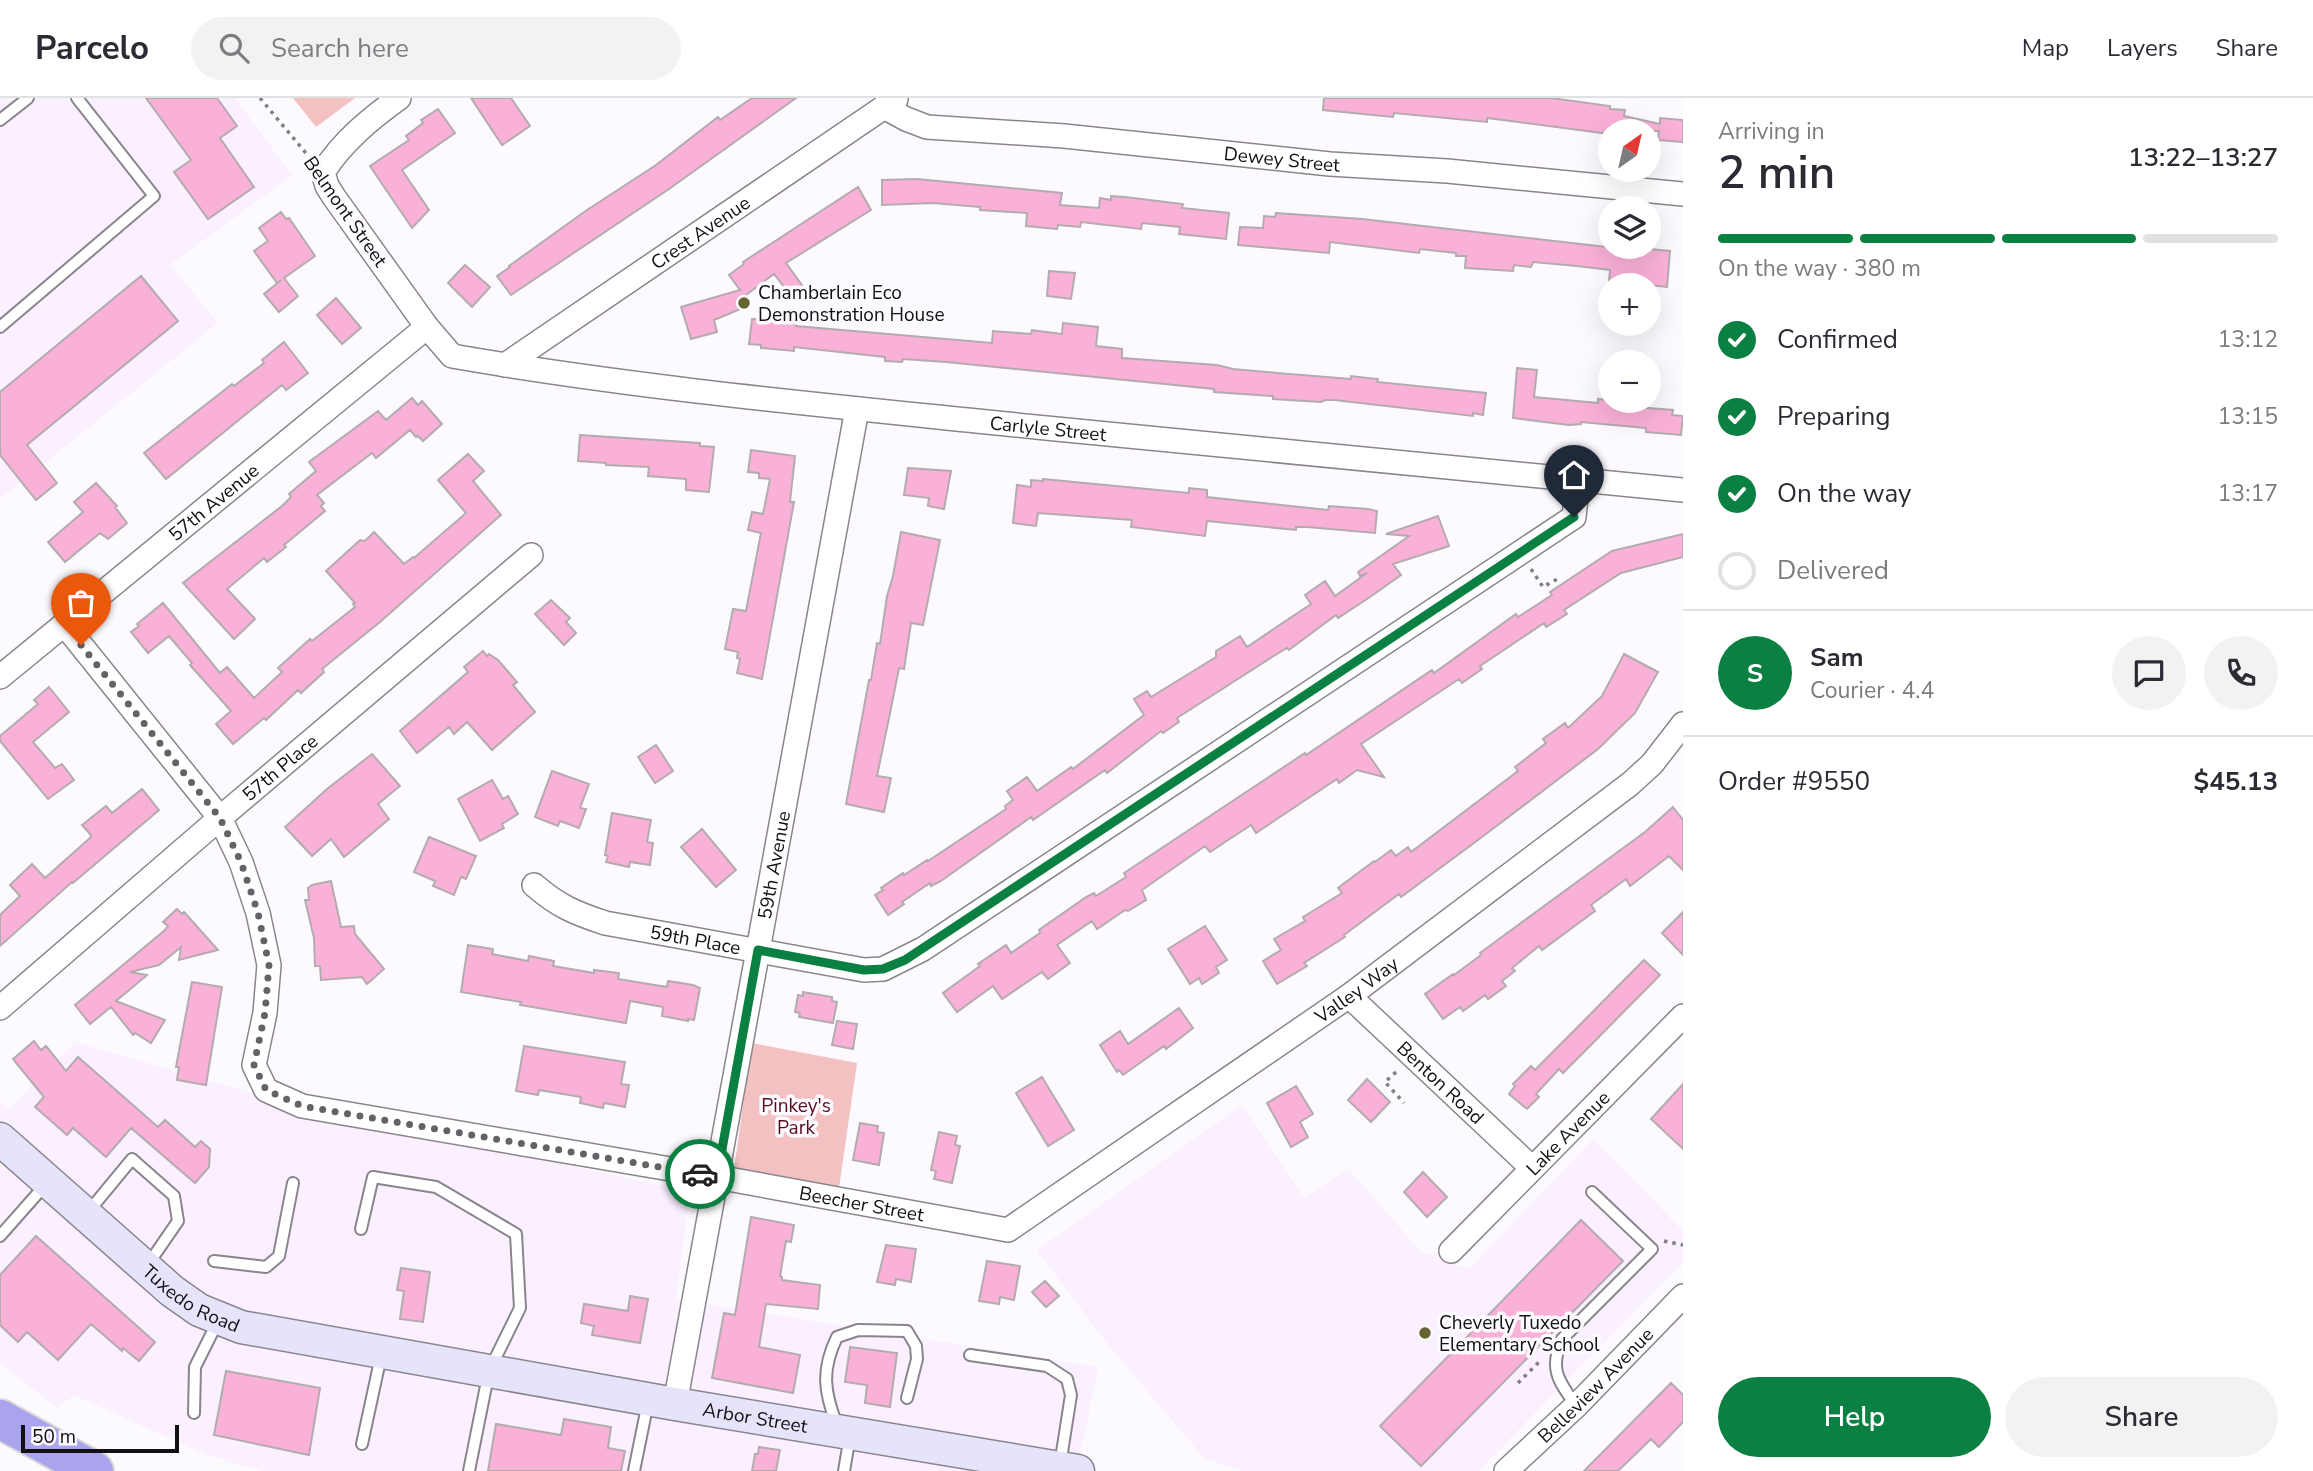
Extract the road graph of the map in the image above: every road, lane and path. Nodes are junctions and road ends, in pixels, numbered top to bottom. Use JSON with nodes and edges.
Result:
{"nodes":[{"id":1,"x":28,"y":98,"type":"edge"},
{"id":2,"x":77,"y":98,"type":"edge"},
{"id":3,"x":260,"y":98,"type":"edge"},
{"id":4,"x":399,"y":98,"type":"edge"},
{"id":5,"x":890,"y":102,"type":"edge"},
{"id":6,"x":0,"y":120,"type":"edge"},
{"id":7,"x":323,"y":172,"type":"junction"},
{"id":8,"x":1683,"y":194,"type":"edge"},
{"id":9,"x":0,"y":327,"type":"edge"},
{"id":10,"x":427,"y":327,"type":"junction"},
{"id":11,"x":505,"y":365,"type":"junction"},
{"id":12,"x":857,"y":409,"type":"junction"},
{"id":13,"x":1578,"y":480,"type":"junction"},
{"id":14,"x":1683,"y":490,"type":"edge"},
{"id":15,"x":531,"y":555,"type":"dead end"},
{"id":16,"x":1531,"y":569,"type":"dead end"},
{"id":17,"x":1559,"y":578,"type":"dead end"},
{"id":18,"x":64,"y":624,"type":"junction"},
{"id":19,"x":0,"y":677,"type":"edge"},
{"id":20,"x":1683,"y":724,"type":"edge"},
{"id":21,"x":220,"y":818,"type":"junction"},
{"id":22,"x":534,"y":886,"type":"dead end"},
{"id":23,"x":758,"y":950,"type":"junction"},
{"id":24,"x":1349,"y":996,"type":"junction"},
{"id":25,"x":0,"y":1008,"type":"edge"},
{"id":26,"x":1683,"y":1016,"type":"edge"},
{"id":27,"x":1396,"y":1072,"type":"dead end"},
{"id":28,"x":1404,"y":1104,"type":"dead end"},
{"id":29,"x":0,"y":1139,"type":"edge"},
{"id":30,"x":1532,"y":1168,"type":"junction"},
{"id":31,"x":717,"y":1177,"type":"junction"},
{"id":32,"x":47,"y":1182,"type":"junction"},
{"id":33,"x":293,"y":1182,"type":"dead end"},
{"id":34,"x":1592,"y":1192,"type":"dead end"},
{"id":35,"x":85,"y":1216,"type":"junction"},
{"id":36,"x":361,"y":1228,"type":"dead end"},
{"id":37,"x":1008,"y":1230,"type":"joint"},
{"id":38,"x":0,"y":1236,"type":"edge"},
{"id":39,"x":1451,"y":1251,"type":"dead end"},
{"id":40,"x":214,"y":1261,"type":"dead end"},
{"id":41,"x":146,"y":1268,"type":"junction"},
{"id":42,"x":1683,"y":1296,"type":"edge"},
{"id":43,"x":219,"y":1319,"type":"junction"},
{"id":44,"x":381,"y":1353,"type":"junction"},
{"id":45,"x":970,"y":1355,"type":"dead end"},
{"id":46,"x":431,"y":1361,"type":"joint"},
{"id":47,"x":1539,"y":1362,"type":"dead end"},
{"id":48,"x":489,"y":1371,"type":"junction"},
{"id":49,"x":1518,"y":1383,"type":"dead end"},
{"id":50,"x":907,"y":1398,"type":"dead end"},
{"id":51,"x":662,"y":1401,"type":"junction"},
{"id":52,"x":1576,"y":1406,"type":"junction"},
{"id":53,"x":194,"y":1413,"type":"dead end"},
{"id":54,"x":0,"y":1419,"type":"edge"},
{"id":55,"x":845,"y":1432,"type":"junction"},
{"id":56,"x":362,"y":1444,"type":"dead end"},
{"id":57,"x":1070,"y":1470,"type":"edge"},
{"id":58,"x":94,"y":1471,"type":"edge"},
{"id":59,"x":469,"y":1471,"type":"edge"},
{"id":60,"x":634,"y":1471,"type":"edge"},
{"id":61,"x":844,"y":1471,"type":"edge"},
{"id":62,"x":1506,"y":1471,"type":"edge"}],
"edges":[{"from":1,"to":6,"type":"lane"},
{"from":2,"to":9,"type":"lane"},
{"from":3,"to":7,"type":"path","name":"Belmont Street"},
{"from":4,"to":7,"type":"street"},
{"from":5,"to":8,"type":"street","name":"Dewey Street"},
{"from":5,"to":11,"type":"street","name":"Crest Avenue"},
{"from":7,"to":10,"type":"street","name":"Belmont Street"},
{"from":10,"to":11,"type":"street","name":"Carlyle Street"},
{"from":10,"to":18,"type":"street","name":"57th Avenue"},
{"from":11,"to":12,"type":"street","name":"Carlyle Street"},
{"from":12,"to":13,"type":"street","name":"Carlyle Street"},
{"from":12,"to":23,"type":"street","name":"59th Avenue"},
{"from":13,"to":14,"type":"street","name":"Carlyle Street"},
{"from":13,"to":23,"type":"street","name":"59th Place"},
{"from":15,"to":21,"type":"street","name":"57th Place"},
{"from":16,"to":17,"type":"path"},
{"from":18,"to":19,"type":"street","name":"57th Avenue"},
{"from":18,"to":21,"type":"street"},
{"from":20,"to":24,"type":"street","name":"Valley Way"},
{"from":21,"to":25,"type":"street","name":"57th Place"},
{"from":21,"to":31,"type":"street","name":"Beecher Street"},
{"from":22,"to":23,"type":"street","name":"59th Place"},
{"from":23,"to":31,"type":"street","name":"59th Avenue"},
{"from":24,"to":30,"type":"street","name":"Benton Road"},
{"from":24,"to":37,"type":"street","name":"Valley Way"},
{"from":26,"to":30,"type":"street","name":"Lake Avenue"},
{"from":27,"to":28,"type":"path"},
{"from":29,"to":32,"type":"main road","name":"Tuxedo Road"},
{"from":30,"to":39,"type":"street","name":"Lake Avenue"},
{"from":31,"to":37,"type":"street","name":"Beecher Street"},
{"from":31,"to":51,"type":"street","name":"59th Avenue"},
{"from":32,"to":35,"type":"main road","name":"Tuxedo Road"},
{"from":32,"to":38,"type":"lane"},
{"from":33,"to":40,"type":"lane"},
{"from":34,"to":52,"type":"lane"},
{"from":35,"to":41,"type":"main road","name":"Tuxedo Road"},
{"from":35,"to":41,"type":"lane"},
{"from":36,"to":48,"type":"lane"},
{"from":41,"to":43,"type":"main road","name":"Tuxedo Road"},
{"from":42,"to":52,"type":"street","name":"Belleview Avenue"},
{"from":43,"to":44,"type":"main road","name":"Tuxedo Road"},
{"from":43,"to":53,"type":"lane"},
{"from":44,"to":46,"type":"main road","name":"Tuxedo Road"},
{"from":44,"to":56,"type":"lane"},
{"from":45,"to":57,"type":"lane"},
{"from":46,"to":48,"type":"main road","name":"Arbor Street"},
{"from":47,"to":49,"type":"path"},
{"from":48,"to":51,"type":"main road","name":"Arbor Street"},
{"from":48,"to":59,"type":"lane"},
{"from":50,"to":55,"type":"lane"},
{"from":51,"to":55,"type":"main road","name":"Arbor Street"},
{"from":51,"to":60,"type":"lane"},
{"from":52,"to":62,"type":"street","name":"Belleview Avenue"},
{"from":54,"to":58,"type":"highway"},
{"from":55,"to":57,"type":"main road","name":"Arbor Street"},
{"from":55,"to":61,"type":"lane"}]}
